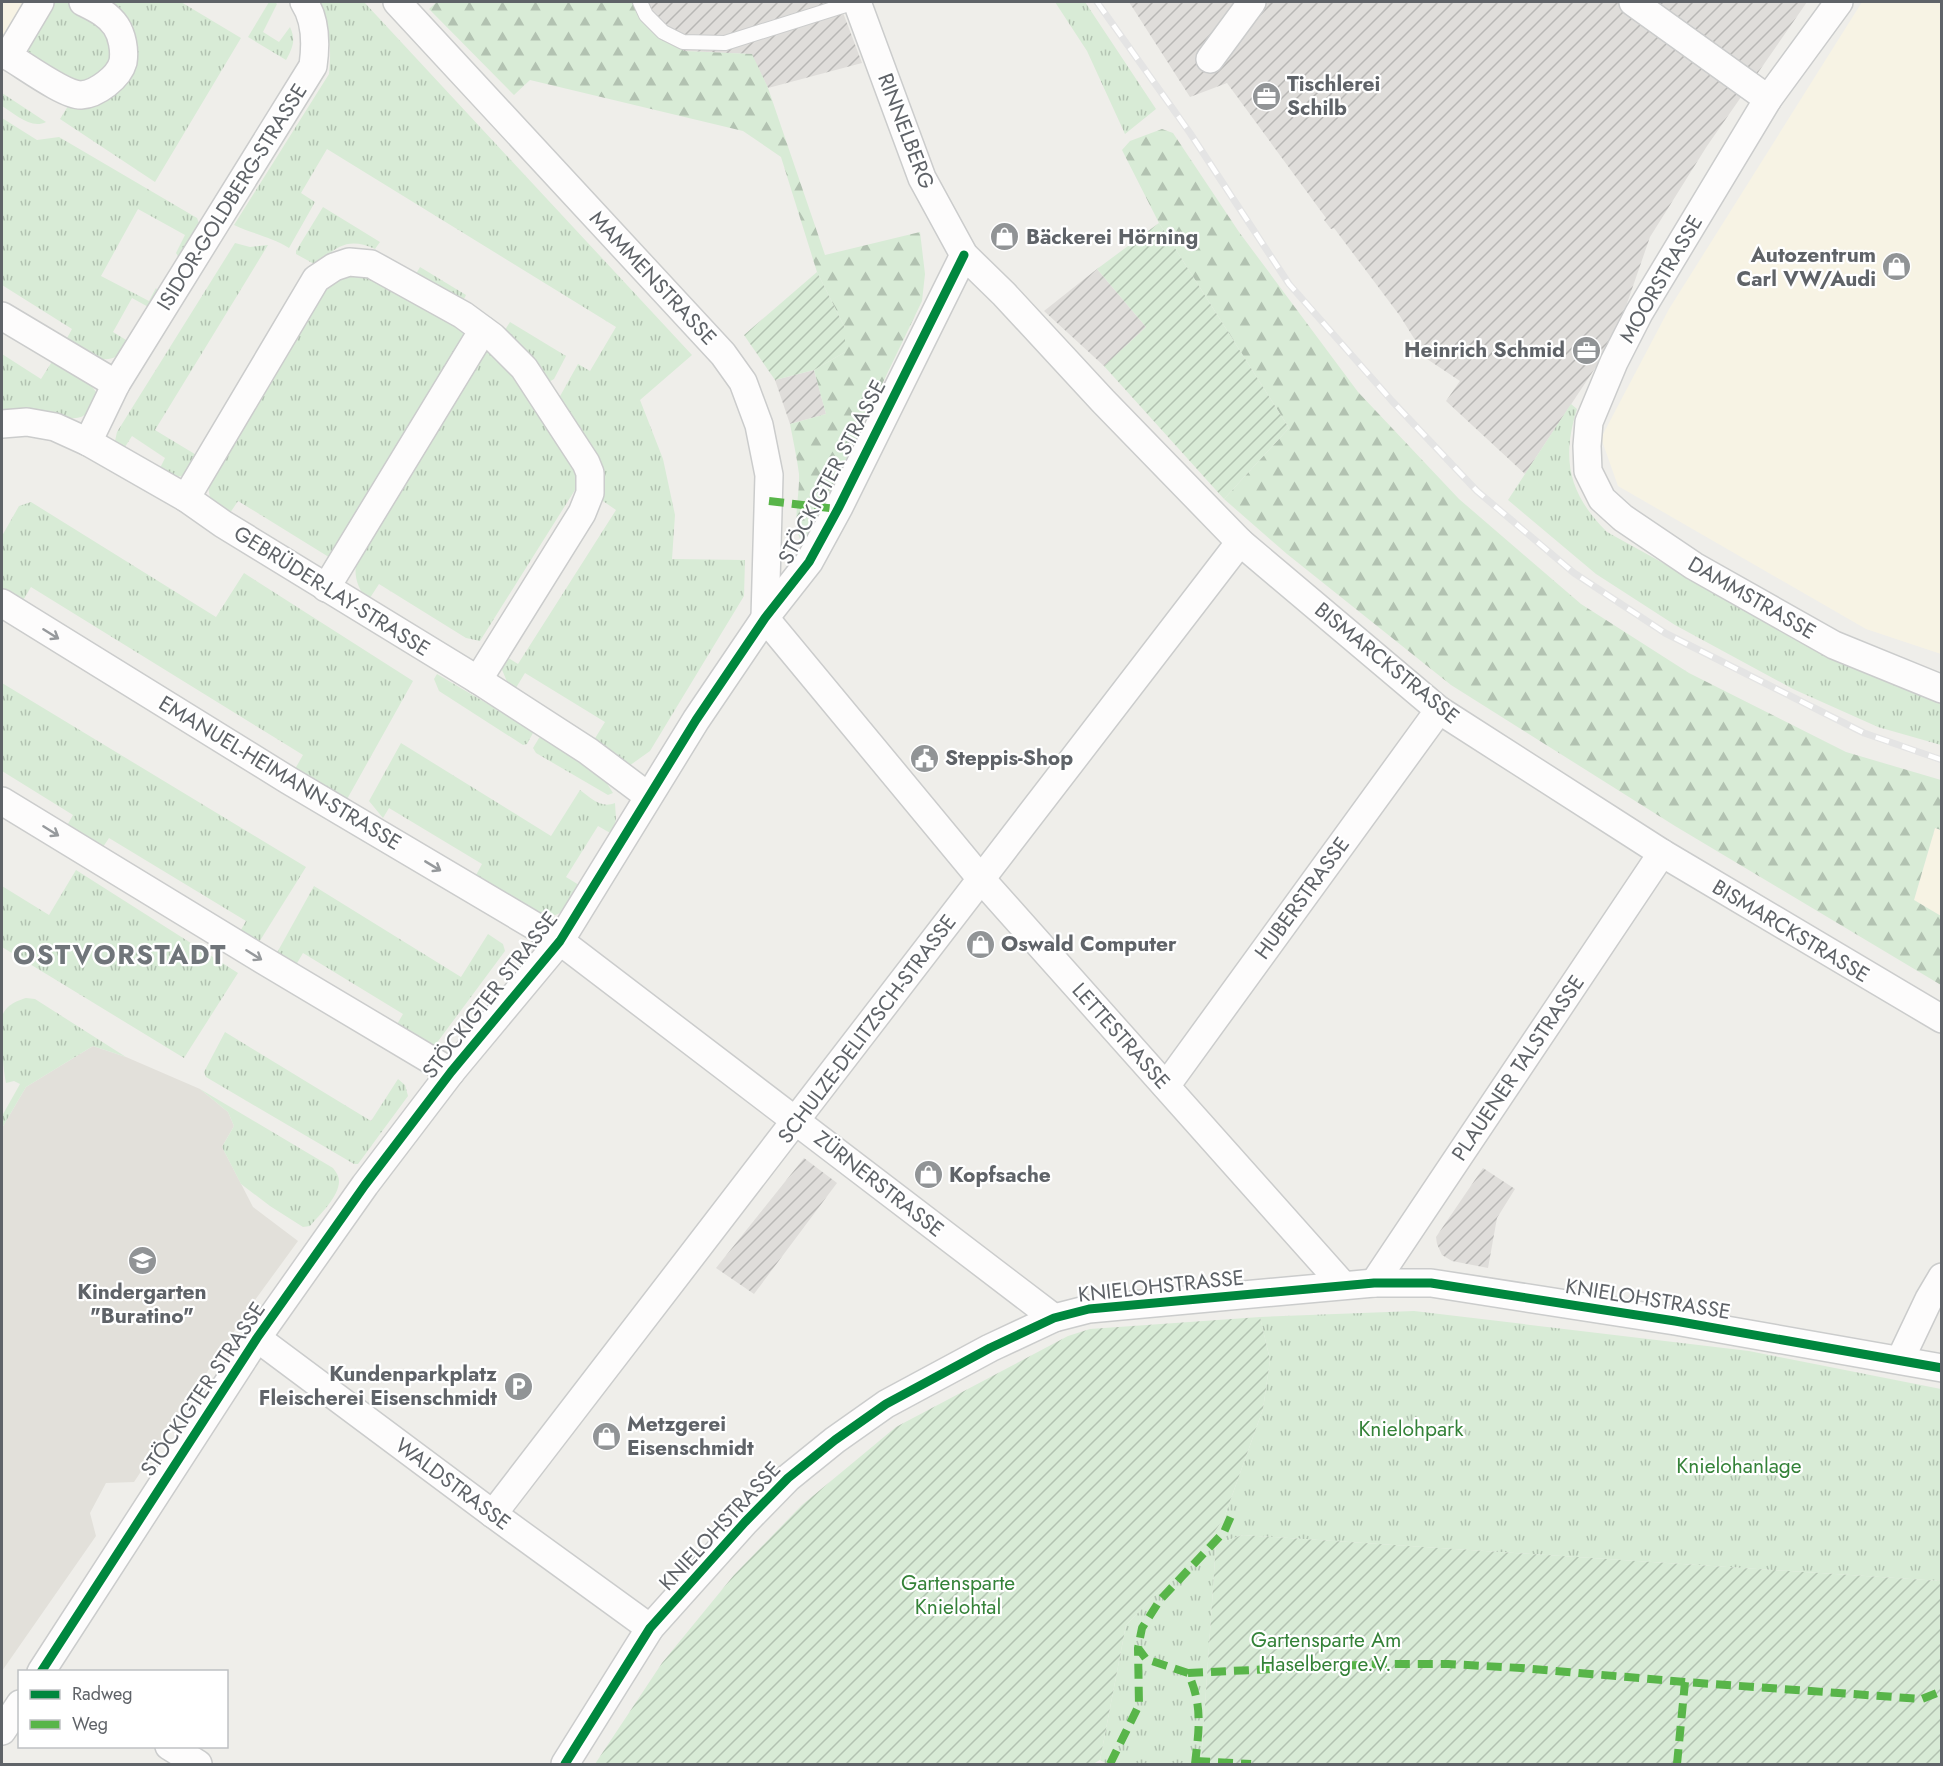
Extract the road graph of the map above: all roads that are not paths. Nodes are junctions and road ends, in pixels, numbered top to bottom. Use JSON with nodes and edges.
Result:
{"nodes":[{"id":1,"x":40,"y":2,"type":"edge"},
{"id":2,"x":82,"y":2,"type":"edge"},
{"id":3,"x":304,"y":2,"type":"edge"},
{"id":4,"x":397,"y":2,"type":"edge"},
{"id":5,"x":640,"y":2,"type":"edge"},
{"id":6,"x":856,"y":2,"type":"edge"},
{"id":7,"x":1252,"y":2,"type":"edge"},
{"id":8,"x":1632,"y":2,"type":"edge"},
{"id":9,"x":1839,"y":2,"type":"edge"},
{"id":10,"x":1210,"y":59,"type":"dead end"},
{"id":11,"x":1768,"y":99,"type":"junction"},
{"id":12,"x":964,"y":255,"type":"junction"},
{"id":13,"x":2,"y":316,"type":"edge"},
{"id":14,"x":483,"y":330,"type":"junction"},
{"id":15,"x":116,"y":384,"type":"junction"},
{"id":16,"x":2,"y":424,"type":"edge"},
{"id":17,"x":88,"y":442,"type":"junction"},
{"id":18,"x":1588,"y":471,"type":"joint"},
{"id":19,"x":186,"y":498,"type":"junction"},
{"id":20,"x":1240,"y":542,"type":"junction"},
{"id":21,"x":326,"y":588,"type":"junction"},
{"id":22,"x":2,"y":603,"type":"edge"},
{"id":23,"x":765,"y":618,"type":"junction"},
{"id":24,"x":478,"y":680,"type":"junction"},
{"id":25,"x":1941,"y":689,"type":"edge"},
{"id":26,"x":1439,"y":710,"type":"junction"},
{"id":27,"x":648,"y":796,"type":"junction"},
{"id":28,"x":2,"y":801,"type":"edge"},
{"id":29,"x":1662,"y":853,"type":"junction"},
{"id":30,"x":982,"y":880,"type":"junction"},
{"id":31,"x":560,"y":941,"type":"junction"},
{"id":32,"x":1941,"y":1019,"type":"edge"},
{"id":33,"x":451,"y":1072,"type":"junction"},
{"id":34,"x":1166,"y":1086,"type":"junction"},
{"id":35,"x":797,"y":1121,"type":"junction"},
{"id":36,"x":1941,"y":1277,"type":"edge"},
{"id":37,"x":1374,"y":1282,"type":"junction"},
{"id":38,"x":1343,"y":1285,"type":"junction"},
{"id":39,"x":1054,"y":1318,"type":"junction"},
{"id":40,"x":257,"y":1338,"type":"junction"},
{"id":41,"x":1900,"y":1360,"type":"junction"},
{"id":42,"x":1941,"y":1368,"type":"edge"},
{"id":43,"x":493,"y":1514,"type":"junction"},
{"id":44,"x":650,"y":1628,"type":"junction"},
{"id":45,"x":44,"y":1670,"type":"edge"},
{"id":46,"x":18,"y":1707,"type":"edge"},
{"id":47,"x":2,"y":1731,"type":"edge"},
{"id":48,"x":173,"y":1748,"type":"edge"},
{"id":49,"x":198,"y":1764,"type":"edge"},
{"id":50,"x":565,"y":1764,"type":"edge"}],
"edges":[{"from":1,"to":2,"type":"street"},
{"from":3,"to":15,"type":"street","name":"ISIDOR-GOLDBERG-STRASSE"},
{"from":4,"to":23,"type":"street","name":"MAMMENSTRASSE"},
{"from":5,"to":6,"type":"lane"},
{"from":6,"to":12,"type":"street","name":"RINNELBERG"},
{"from":7,"to":10,"type":"street"},
{"from":8,"to":11,"type":"street"},
{"from":9,"to":11,"type":"street","name":"MOORSTRASSE"},
{"from":11,"to":18,"type":"street","name":"MOORSTRASSE"},
{"from":12,"to":20,"type":"street","name":"BISMARCKSTRASSE"},
{"from":12,"to":23,"type":"street","name":"STÖCKIGTER STRASSE"},
{"from":13,"to":15,"type":"street"},
{"from":14,"to":19,"type":"street"},
{"from":14,"to":21,"type":"street"},
{"from":14,"to":24,"type":"street"},
{"from":15,"to":17,"type":"street","name":"ISIDOR-GOLDBERG-STRASSE"},
{"from":16,"to":17,"type":"street","name":"GEBRÜDER-LAY-STRASSE"},
{"from":17,"to":19,"type":"street","name":"GEBRÜDER-LAY-STRASSE"},
{"from":18,"to":25,"type":"street","name":"DAMMSTRASSE"},
{"from":19,"to":21,"type":"street","name":"GEBRÜDER-LAY-STRASSE"},
{"from":20,"to":26,"type":"street","name":"BISMARCKSTRASSE"},
{"from":20,"to":30,"type":"street","name":"SCHULZE-DELITZSCH-STRASSE"},
{"from":21,"to":24,"type":"street","name":"GEBRÜDER-LAY-STRASSE"},
{"from":22,"to":31,"type":"street","name":"EMANUEL-HEIMANN-STRASSE","one_way":true},
{"from":23,"to":27,"type":"street","name":"STÖCKIGTER STRASSE"},
{"from":23,"to":30,"type":"street","name":"LETTESTRASSE"},
{"from":24,"to":27,"type":"street","name":"GEBRÜDER-LAY-STRASSE"},
{"from":26,"to":29,"type":"street","name":"BISMARCKSTRASSE"},
{"from":26,"to":34,"type":"street","name":"HUBERSTRASSE"},
{"from":27,"to":31,"type":"street","name":"STÖCKIGTER STRASSE"},
{"from":28,"to":33,"type":"street","one_way":true},
{"from":29,"to":32,"type":"street","name":"BISMARCKSTRASSE"},
{"from":29,"to":37,"type":"street","name":"PLAUENER TALSTRASSE"},
{"from":30,"to":34,"type":"street","name":"LETTESTRASSE"},
{"from":30,"to":35,"type":"street","name":"SCHULZE-DELITZSCH-STRASSE"},
{"from":31,"to":33,"type":"street","name":"STÖCKIGTER STRASSE"},
{"from":31,"to":35,"type":"street","name":"ZÜRNERSTRASSE"},
{"from":33,"to":40,"type":"street","name":"STÖCKIGTER STRASSE"},
{"from":34,"to":38,"type":"street","name":"LETTESTRASSE"},
{"from":35,"to":39,"type":"street","name":"ZÜRNERSTRASSE"},
{"from":35,"to":43,"type":"street","name":"SCHULZE-DELITZSCH-STRASSE"},
{"from":36,"to":41,"type":"street"},
{"from":37,"to":38,"type":"street","name":"KNIELOHSTRASSE"},
{"from":37,"to":41,"type":"street","name":"KNIELOHSTRASSE"},
{"from":38,"to":39,"type":"street","name":"KNIELOHSTRASSE"},
{"from":39,"to":44,"type":"street","name":"KNIELOHSTRASSE"},
{"from":40,"to":43,"type":"street","name":"WALDSTRASSE"},
{"from":40,"to":45,"type":"street","name":"STÖCKIGTER STRASSE"},
{"from":41,"to":42,"type":"street","name":"KNIELOHSTRASSE"},
{"from":43,"to":44,"type":"street","name":"WALDSTRASSE"},
{"from":44,"to":50,"type":"street","name":"KNIELOHSTRASSE"},
{"from":46,"to":47,"type":"street"},
{"from":48,"to":49,"type":"street"}]}
